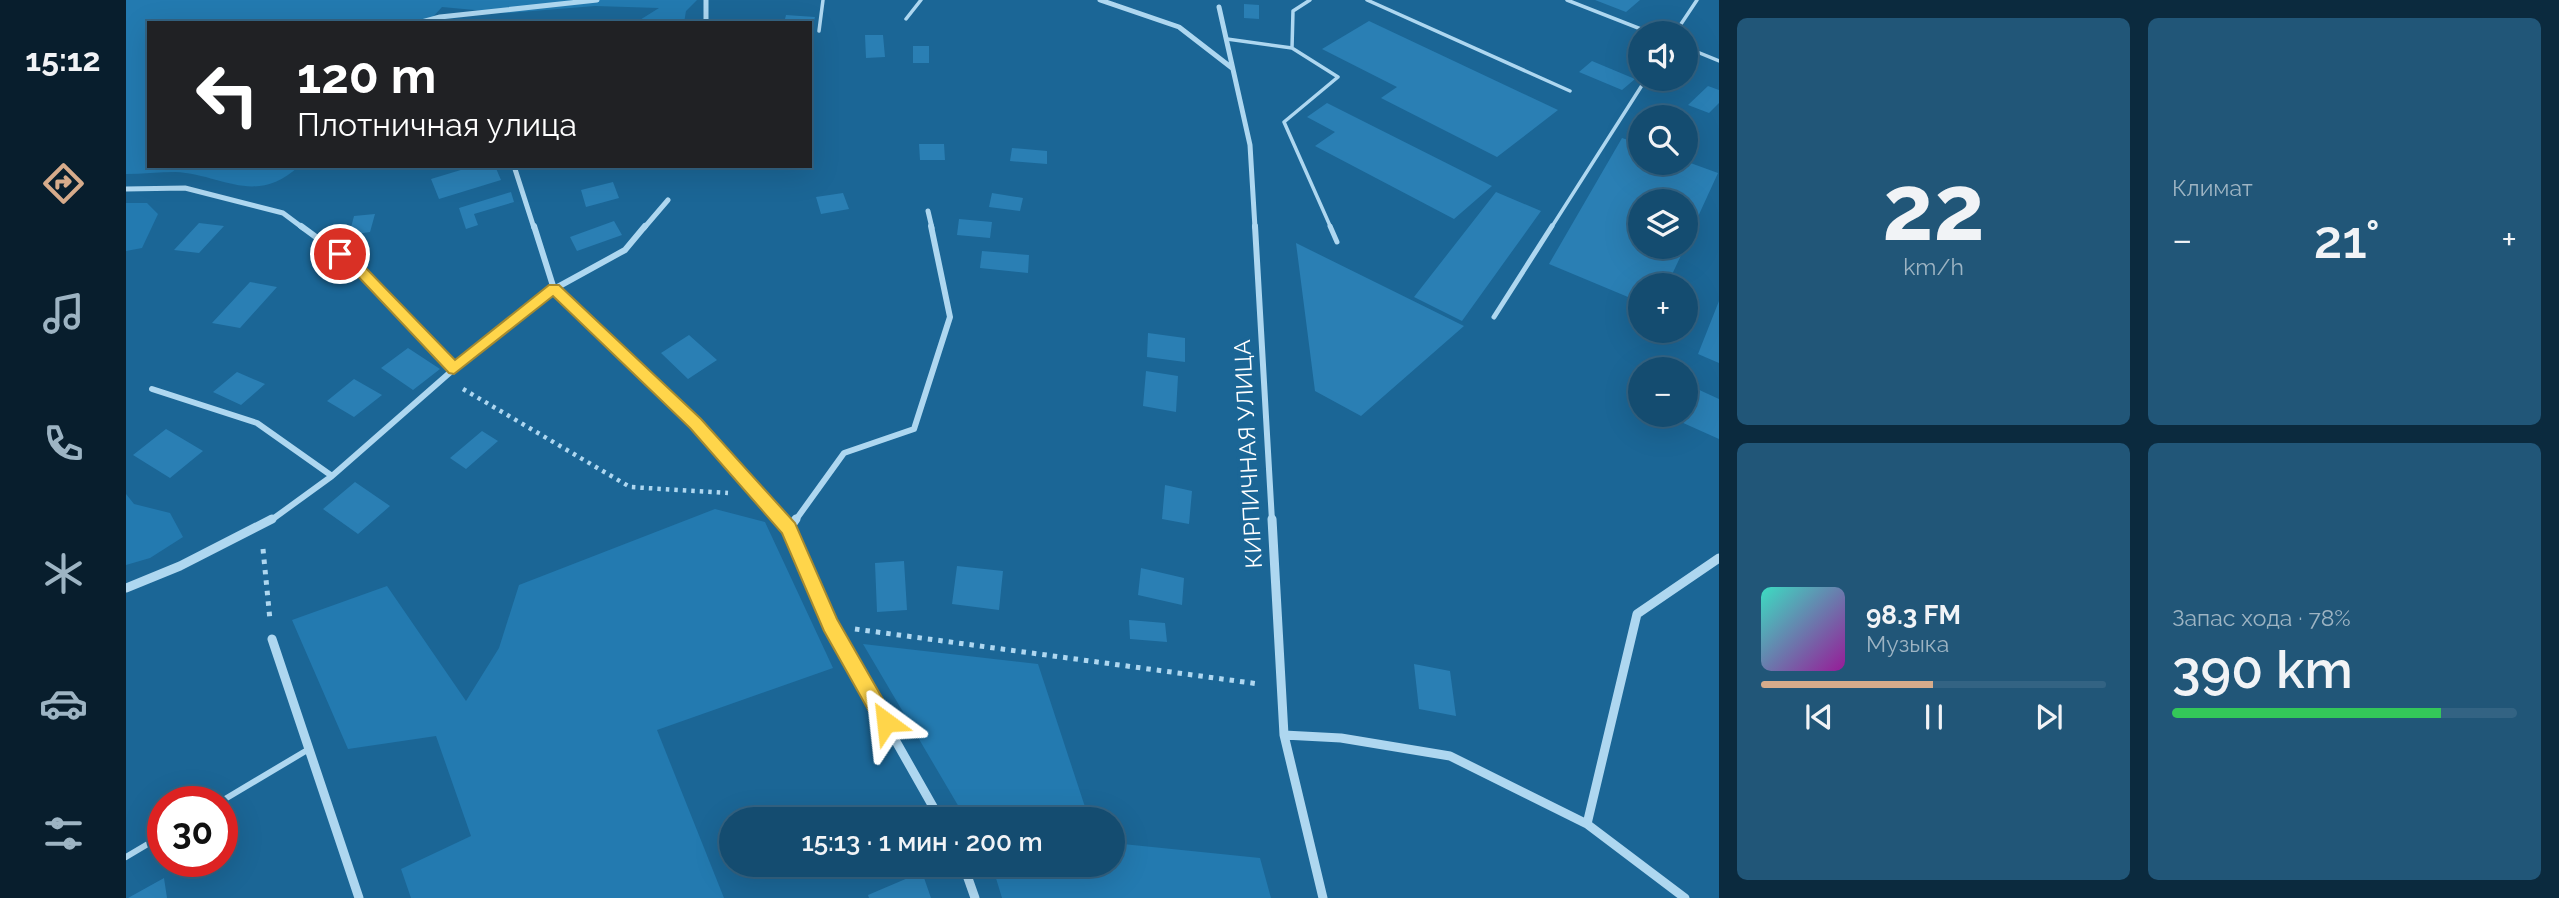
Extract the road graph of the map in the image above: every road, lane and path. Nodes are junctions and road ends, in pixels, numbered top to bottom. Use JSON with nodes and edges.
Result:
{"nodes":[{"id":1,"x":597,"y":0,"type":"edge"},
{"id":2,"x":706,"y":0,"type":"edge"},
{"id":3,"x":823,"y":0,"type":"edge"},
{"id":4,"x":922,"y":0,"type":"edge"},
{"id":5,"x":1100,"y":0,"type":"edge"},
{"id":6,"x":1310,"y":0,"type":"edge"},
{"id":7,"x":1367,"y":0,"type":"edge"},
{"id":8,"x":1567,"y":0,"type":"edge"},
{"id":9,"x":1697,"y":0,"type":"edge"},
{"id":10,"x":1219,"y":7,"type":"dead end"},
{"id":11,"x":440,"y":17,"type":"junction"},
{"id":12,"x":906,"y":19,"type":"dead end"},
{"id":13,"x":425,"y":21,"type":"edge"},
{"id":14,"x":443,"y":21,"type":"edge"},
{"id":15,"x":706,"y":21,"type":"edge"},
{"id":16,"x":1683,"y":21,"type":"edge"},
{"id":17,"x":1628,"y":24,"type":"edge"},
{"id":18,"x":819,"y":31,"type":"dead end"},
{"id":19,"x":1227,"y":39,"type":"junction"},
{"id":20,"x":1292,"y":48,"type":"junction"},
{"id":21,"x":1698,"y":52,"type":"edge"},
{"id":22,"x":1719,"y":61,"type":"edge"},
{"id":23,"x":1233,"y":68,"type":"junction"},
{"id":24,"x":1570,"y":91,"type":"dead end"},
{"id":25,"x":1638,"y":91,"type":"edge"},
{"id":26,"x":515,"y":168,"type":"edge"},
{"id":27,"x":126,"y":189,"type":"edge"},
{"id":28,"x":667,"y":200,"type":"dead end"},
{"id":29,"x":928,"y":211,"type":"dead end"},
{"id":30,"x":1337,"y":242,"type":"dead end"},
{"id":31,"x":554,"y":289,"type":"junction"},
{"id":32,"x":1494,"y":317,"type":"dead end"},
{"id":33,"x":454,"y":369,"type":"junction"},
{"id":34,"x":444,"y":377,"type":"junction"},
{"id":35,"x":152,"y":388,"type":"dead end"},
{"id":36,"x":332,"y":476,"type":"junction"},
{"id":37,"x":758,"y":494,"type":"junction"},
{"id":38,"x":261,"y":527,"type":"junction"},
{"id":39,"x":789,"y":528,"type":"junction"},
{"id":40,"x":1719,"y":558,"type":"edge"},
{"id":41,"x":126,"y":588,"type":"edge"},
{"id":42,"x":830,"y":625,"type":"junction"},
{"id":43,"x":272,"y":639,"type":"joint"},
{"id":44,"x":1281,"y":687,"type":"junction"},
{"id":45,"x":1284,"y":735,"type":"junction"},
{"id":46,"x":309,"y":748,"type":"junction"},
{"id":47,"x":238,"y":791,"type":"edge"},
{"id":48,"x":933,"y":807,"type":"edge"},
{"id":49,"x":1587,"y":824,"type":"junction"},
{"id":50,"x":147,"y":845,"type":"edge"},
{"id":51,"x":126,"y":857,"type":"edge"},
{"id":52,"x":968,"y":877,"type":"edge"},
{"id":53,"x":359,"y":898,"type":"edge"},
{"id":54,"x":975,"y":898,"type":"edge"},
{"id":55,"x":1323,"y":898,"type":"edge"},
{"id":56,"x":1685,"y":898,"type":"edge"}],
"edges":[{"from":1,"to":11,"type":"street"},
{"from":2,"to":15,"type":"street"},
{"from":3,"to":18,"type":"lane"},
{"from":4,"to":12,"type":"lane"},
{"from":5,"to":23,"type":"street"},
{"from":6,"to":20,"type":"lane"},
{"from":7,"to":24,"type":"lane"},
{"from":8,"to":17,"type":"lane"},
{"from":9,"to":16,"type":"lane"},
{"from":10,"to":19,"type":"street","name":"КИРПИЧНАЯ УЛИЦА"},
{"from":11,"to":13,"type":"street"},
{"from":11,"to":14,"type":"street"},
{"from":19,"to":20,"type":"lane"},
{"from":19,"to":23,"type":"street","name":"КИРПИЧНАЯ УЛИЦА"},
{"from":20,"to":30,"type":"lane"},
{"from":21,"to":22,"type":"lane"},
{"from":23,"to":44,"type":"street","name":"КИРПИЧНАЯ УЛИЦА"},
{"from":25,"to":32,"type":"lane"},
{"from":26,"to":31,"type":"street"},
{"from":27,"to":33,"type":"street"},
{"from":28,"to":31,"type":"street"},
{"from":29,"to":39,"type":"street"},
{"from":31,"to":33,"type":"street"},
{"from":31,"to":37,"type":"street"},
{"from":33,"to":34,"type":"street"},
{"from":34,"to":36,"type":"street"},
{"from":34,"to":37,"type":"path"},
{"from":35,"to":36,"type":"street"},
{"from":36,"to":38,"type":"street"},
{"from":37,"to":39,"type":"street"},
{"from":38,"to":41,"type":"street"},
{"from":38,"to":43,"type":"path"},
{"from":39,"to":42,"type":"street"},
{"from":40,"to":49,"type":"street"},
{"from":42,"to":44,"type":"path"},
{"from":42,"to":48,"type":"street"},
{"from":43,"to":46,"type":"street"},
{"from":44,"to":45,"type":"street","name":"КИРПИЧНАЯ УЛИЦА"},
{"from":45,"to":49,"type":"street"},
{"from":45,"to":55,"type":"street","name":"КИРПИЧНАЯ УЛИЦА"},
{"from":46,"to":47,"type":"lane"},
{"from":46,"to":53,"type":"street"},
{"from":49,"to":56,"type":"street"},
{"from":50,"to":51,"type":"lane"},
{"from":52,"to":54,"type":"street"}]}
